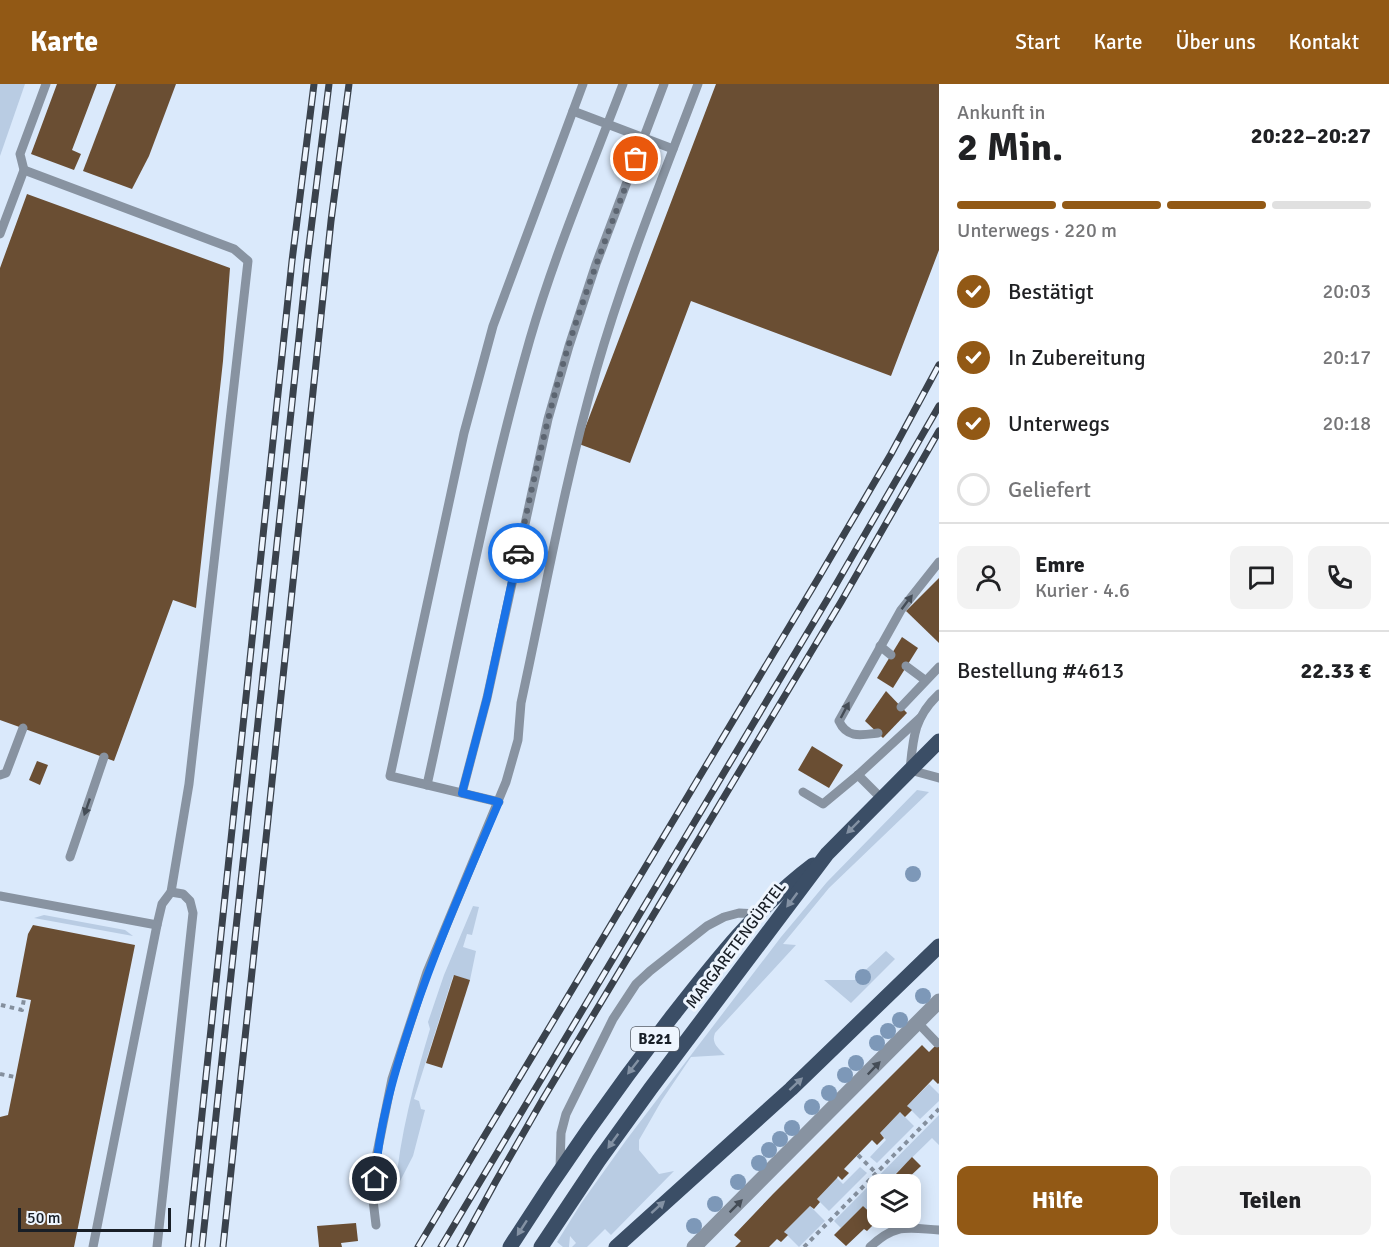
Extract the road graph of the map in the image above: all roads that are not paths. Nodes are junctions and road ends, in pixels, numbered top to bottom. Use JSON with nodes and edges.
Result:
{"nodes":[{"id":1,"x":46,"y":84,"type":"edge"},
{"id":2,"x":584,"y":84,"type":"edge"},
{"id":3,"x":623,"y":84,"type":"edge"},
{"id":4,"x":664,"y":84,"type":"edge"},
{"id":5,"x":698,"y":84,"type":"edge"},
{"id":6,"x":573,"y":111,"type":"junction"},
{"id":7,"x":608,"y":124,"type":"junction"},
{"id":8,"x":644,"y":138,"type":"junction"},
{"id":9,"x":673,"y":149,"type":"junction"},
{"id":10,"x":24,"y":170,"type":"junction"},
{"id":11,"x":0,"y":234,"type":"edge"},
{"id":12,"x":939,"y":562,"type":"edge"},
{"id":13,"x":880,"y":646,"type":"junction"},
{"id":14,"x":891,"y":655,"type":"dead end"},
{"id":15,"x":906,"y":666,"type":"dead end"},
{"id":16,"x":939,"y":667,"type":"edge"},
{"id":17,"x":925,"y":680,"type":"junction"},
{"id":18,"x":939,"y":694,"type":"edge"},
{"id":19,"x":901,"y":707,"type":"dead end"},
{"id":20,"x":920,"y":718,"type":"junction"},
{"id":21,"x":22,"y":728,"type":"dead end"},
{"id":22,"x":878,"y":733,"type":"dead end"},
{"id":23,"x":939,"y":741,"type":"edge"},
{"id":24,"x":104,"y":758,"type":"dead end"},
{"id":25,"x":910,"y":770,"type":"junction"},
{"id":26,"x":0,"y":775,"type":"edge"},
{"id":27,"x":858,"y":775,"type":"junction"},
{"id":28,"x":939,"y":778,"type":"edge"},
{"id":29,"x":427,"y":785,"type":"junction"},
{"id":30,"x":803,"y":792,"type":"dead end"},
{"id":31,"x":462,"y":793,"type":"junction"},
{"id":32,"x":882,"y":799,"type":"junction"},
{"id":33,"x":499,"y":802,"type":"junction"},
{"id":34,"x":827,"y":854,"type":"junction"},
{"id":35,"x":70,"y":857,"type":"dead end"},
{"id":36,"x":171,"y":892,"type":"junction"},
{"id":37,"x":0,"y":896,"type":"edge"},
{"id":38,"x":758,"y":915,"type":"junction"},
{"id":39,"x":157,"y":925,"type":"junction"},
{"id":40,"x":939,"y":946,"type":"edge"},
{"id":41,"x":939,"y":1001,"type":"edge"},
{"id":42,"x":918,"y":1023,"type":"junction"},
{"id":43,"x":938,"y":1043,"type":"edge"},
{"id":44,"x":560,"y":1170,"type":"junction"},
{"id":45,"x":376,"y":1225,"type":"dead end"},
{"id":46,"x":939,"y":1230,"type":"edge"},
{"id":47,"x":93,"y":1247,"type":"edge"},
{"id":48,"x":157,"y":1247,"type":"edge"},
{"id":49,"x":510,"y":1247,"type":"edge"},
{"id":50,"x":541,"y":1247,"type":"edge"},
{"id":51,"x":616,"y":1247,"type":"edge"},
{"id":52,"x":694,"y":1247,"type":"edge"},
{"id":53,"x":870,"y":1247,"type":"edge"}],
"edges":[{"from":1,"to":10,"type":"lane"},
{"from":2,"to":6,"type":"lane"},
{"from":3,"to":7,"type":"lane"},
{"from":4,"to":8,"type":"lane"},
{"from":5,"to":9,"type":"lane"},
{"from":6,"to":7,"type":"lane"},
{"from":6,"to":29,"type":"lane"},
{"from":7,"to":8,"type":"lane"},
{"from":7,"to":29,"type":"lane"},
{"from":8,"to":9,"type":"lane"},
{"from":8,"to":31,"type":"lane"},
{"from":9,"to":33,"type":"lane"},
{"from":10,"to":11,"type":"lane"},
{"from":10,"to":36,"type":"lane"},
{"from":13,"to":12,"type":"lane","one_way":true},
{"from":13,"to":14,"type":"lane"},
{"from":22,"to":13,"type":"lane","one_way":true},
{"from":15,"to":17,"type":"lane"},
{"from":16,"to":17,"type":"lane"},
{"from":17,"to":19,"type":"lane"},
{"from":18,"to":20,"type":"lane"},
{"from":20,"to":25,"type":"lane"},
{"from":20,"to":27,"type":"lane"},
{"from":21,"to":26,"type":"lane"},
{"from":23,"to":25,"type":"main road","name":"MARGARETENGÜRTEL","number":"B221"},
{"from":24,"to":35,"type":"lane","one_way":true},
{"from":25,"to":28,"type":"lane"},
{"from":25,"to":32,"type":"main road","name":"MARGARETENGÜRTEL","number":"B221"},
{"from":27,"to":30,"type":"lane"},
{"from":27,"to":32,"type":"lane"},
{"from":29,"to":31,"type":"lane"},
{"from":31,"to":33,"type":"lane"},
{"from":32,"to":34,"type":"main road","name":"MARGARETENGÜRTEL","number":"B221","one_way":true},
{"from":33,"to":45,"type":"lane"},
{"from":34,"to":38,"type":"main road","number":"B221"},
{"from":34,"to":50,"type":"main road","name":"MARGARETENGÜRTEL","number":"B221","one_way":true},
{"from":36,"to":39,"type":"lane"},
{"from":36,"to":48,"type":"lane"},
{"from":37,"to":39,"type":"lane"},
{"from":38,"to":44,"type":"main road","number":"B221","one_way":true},
{"from":38,"to":44,"type":"lane"},
{"from":39,"to":47,"type":"lane"},
{"from":51,"to":40,"type":"main road","one_way":true},
{"from":41,"to":42,"type":"street"},
{"from":42,"to":43,"type":"lane"},
{"from":52,"to":42,"type":"street","one_way":true},
{"from":44,"to":49,"type":"main road","number":"B221","one_way":true},
{"from":46,"to":53,"type":"lane"}]}
